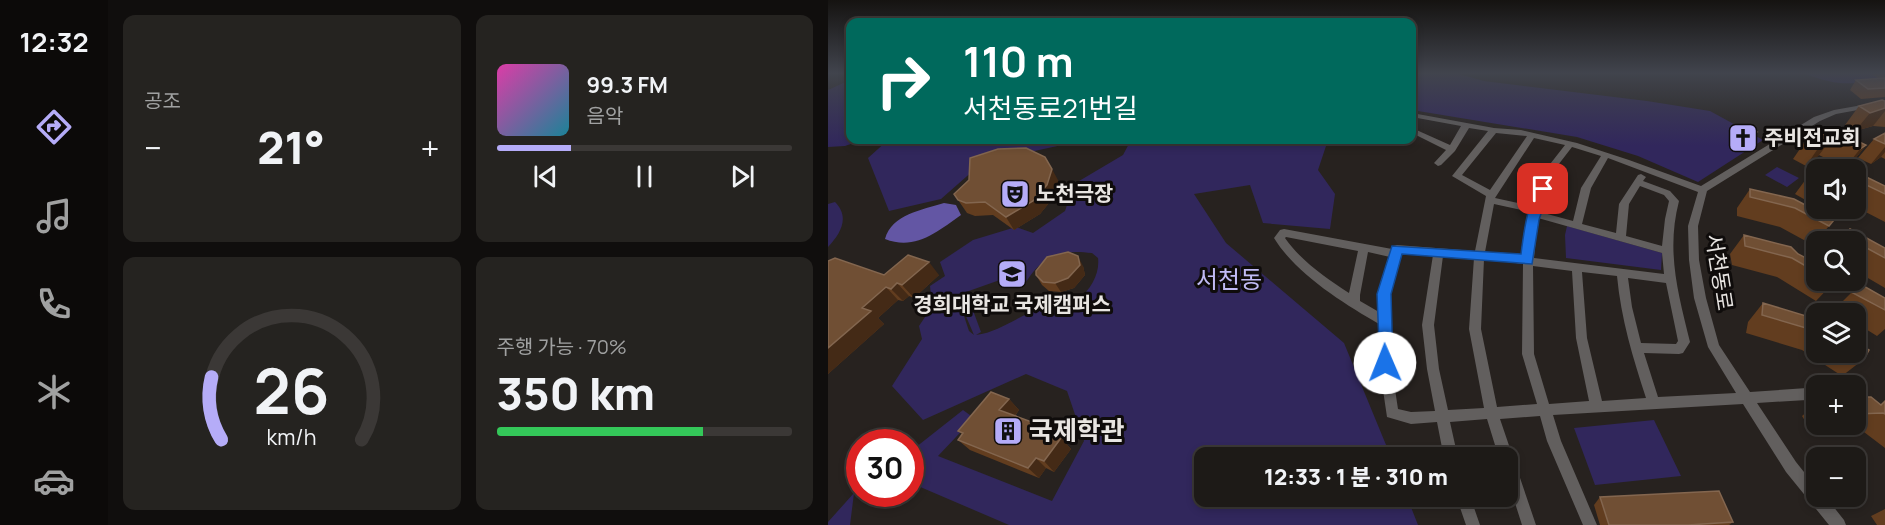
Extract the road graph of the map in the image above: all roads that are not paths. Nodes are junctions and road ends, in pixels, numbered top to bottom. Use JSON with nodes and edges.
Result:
{"nodes":[{"id":1,"x":1885,"y":103,"type":"edge"},
{"id":2,"x":1416,"y":117,"type":"edge"},
{"id":3,"x":1466,"y":125,"type":"junction"},
{"id":4,"x":1494,"y":130,"type":"junction"},
{"id":5,"x":1416,"y":132,"type":"edge"},
{"id":6,"x":1531,"y":136,"type":"junction"},
{"id":7,"x":1569,"y":145,"type":"junction"},
{"id":8,"x":1452,"y":149,"type":"junction"},
{"id":9,"x":1606,"y":155,"type":"junction"},
{"id":10,"x":1438,"y":163,"type":"dead end"},
{"id":11,"x":1646,"y":169,"type":"junction"},
{"id":12,"x":1638,"y":182,"type":"junction"},
{"id":13,"x":1702,"y":190,"type":"junction"},
{"id":14,"x":1491,"y":198,"type":"junction"},
{"id":15,"x":1535,"y":212,"type":"junction"},
{"id":16,"x":1577,"y":226,"type":"junction"},
{"id":17,"x":1621,"y":238,"type":"junction"},
{"id":18,"x":1363,"y":250,"type":"junction"},
{"id":19,"x":1439,"y":251,"type":"junction"},
{"id":20,"x":1668,"y":251,"type":"junction"},
{"id":21,"x":1396,"y":254,"type":"junction"},
{"id":22,"x":1479,"y":255,"type":"junction"},
{"id":23,"x":1527,"y":260,"type":"junction"},
{"id":24,"x":1577,"y":267,"type":"junction"},
{"id":25,"x":1622,"y":273,"type":"junction"},
{"id":26,"x":1669,"y":279,"type":"junction"},
{"id":27,"x":1355,"y":304,"type":"junction"},
{"id":28,"x":1384,"y":321,"type":"junction"},
{"id":29,"x":1635,"y":348,"type":"junction"},
{"id":30,"x":1806,"y":394,"type":"edge"},
{"id":31,"x":1746,"y":397,"type":"junction"},
{"id":32,"x":1654,"y":403,"type":"junction"},
{"id":33,"x":1598,"y":407,"type":"junction"},
{"id":34,"x":1545,"y":410,"type":"junction"},
{"id":35,"x":1492,"y":414,"type":"junction"},
{"id":36,"x":1442,"y":417,"type":"junction"},
{"id":37,"x":1449,"y":447,"type":"edge"},
{"id":38,"x":1503,"y":447,"type":"edge"},
{"id":39,"x":1518,"y":492,"type":"edge"},
{"id":40,"x":1467,"y":507,"type":"edge"},
{"id":41,"x":1473,"y":525,"type":"edge"},
{"id":42,"x":1529,"y":525,"type":"edge"},
{"id":43,"x":1590,"y":525,"type":"edge"},
{"id":44,"x":1839,"y":525,"type":"edge"}],
"edges":[{"from":1,"to":13,"type":"street"},
{"from":2,"to":3,"type":"street"},
{"from":3,"to":4,"type":"street"},
{"from":3,"to":8,"type":"street"},
{"from":4,"to":6,"type":"street"},
{"from":4,"to":14,"type":"street"},
{"from":5,"to":8,"type":"street"},
{"from":6,"to":7,"type":"street"},
{"from":6,"to":14,"type":"street"},
{"from":7,"to":9,"type":"street"},
{"from":7,"to":15,"type":"street"},
{"from":8,"to":10,"type":"street"},
{"from":9,"to":11,"type":"street"},
{"from":9,"to":16,"type":"street"},
{"from":11,"to":12,"type":"street"},
{"from":11,"to":13,"type":"street"},
{"from":12,"to":17,"type":"street"},
{"from":12,"to":20,"type":"street"},
{"from":13,"to":31,"type":"street","name":"서천동로"},
{"from":14,"to":15,"type":"street"},
{"from":14,"to":22,"type":"street"},
{"from":15,"to":16,"type":"street"},
{"from":15,"to":23,"type":"street"},
{"from":16,"to":17,"type":"street"},
{"from":17,"to":20,"type":"street"},
{"from":18,"to":21,"type":"street"},
{"from":18,"to":27,"type":"street"},
{"from":18,"to":27,"type":"street"},
{"from":19,"to":21,"type":"street"},
{"from":19,"to":22,"type":"street"},
{"from":19,"to":36,"type":"street"},
{"from":20,"to":26,"type":"street"},
{"from":21,"to":28,"type":"street"},
{"from":22,"to":23,"type":"street"},
{"from":22,"to":35,"type":"street"},
{"from":23,"to":24,"type":"street"},
{"from":23,"to":34,"type":"street"},
{"from":24,"to":25,"type":"street"},
{"from":24,"to":33,"type":"street"},
{"from":25,"to":26,"type":"street"},
{"from":25,"to":29,"type":"street"},
{"from":26,"to":29,"type":"street"},
{"from":27,"to":28,"type":"street"},
{"from":28,"to":36,"type":"street"},
{"from":29,"to":32,"type":"street"},
{"from":30,"to":31,"type":"street"},
{"from":31,"to":32,"type":"street"},
{"from":31,"to":44,"type":"street","name":"서천동로"},
{"from":32,"to":33,"type":"street"},
{"from":33,"to":34,"type":"street"},
{"from":34,"to":35,"type":"street"},
{"from":34,"to":43,"type":"street"},
{"from":35,"to":36,"type":"street"},
{"from":35,"to":38,"type":"street"},
{"from":36,"to":37,"type":"street"},
{"from":39,"to":42,"type":"street"},
{"from":40,"to":41,"type":"street"}]}
